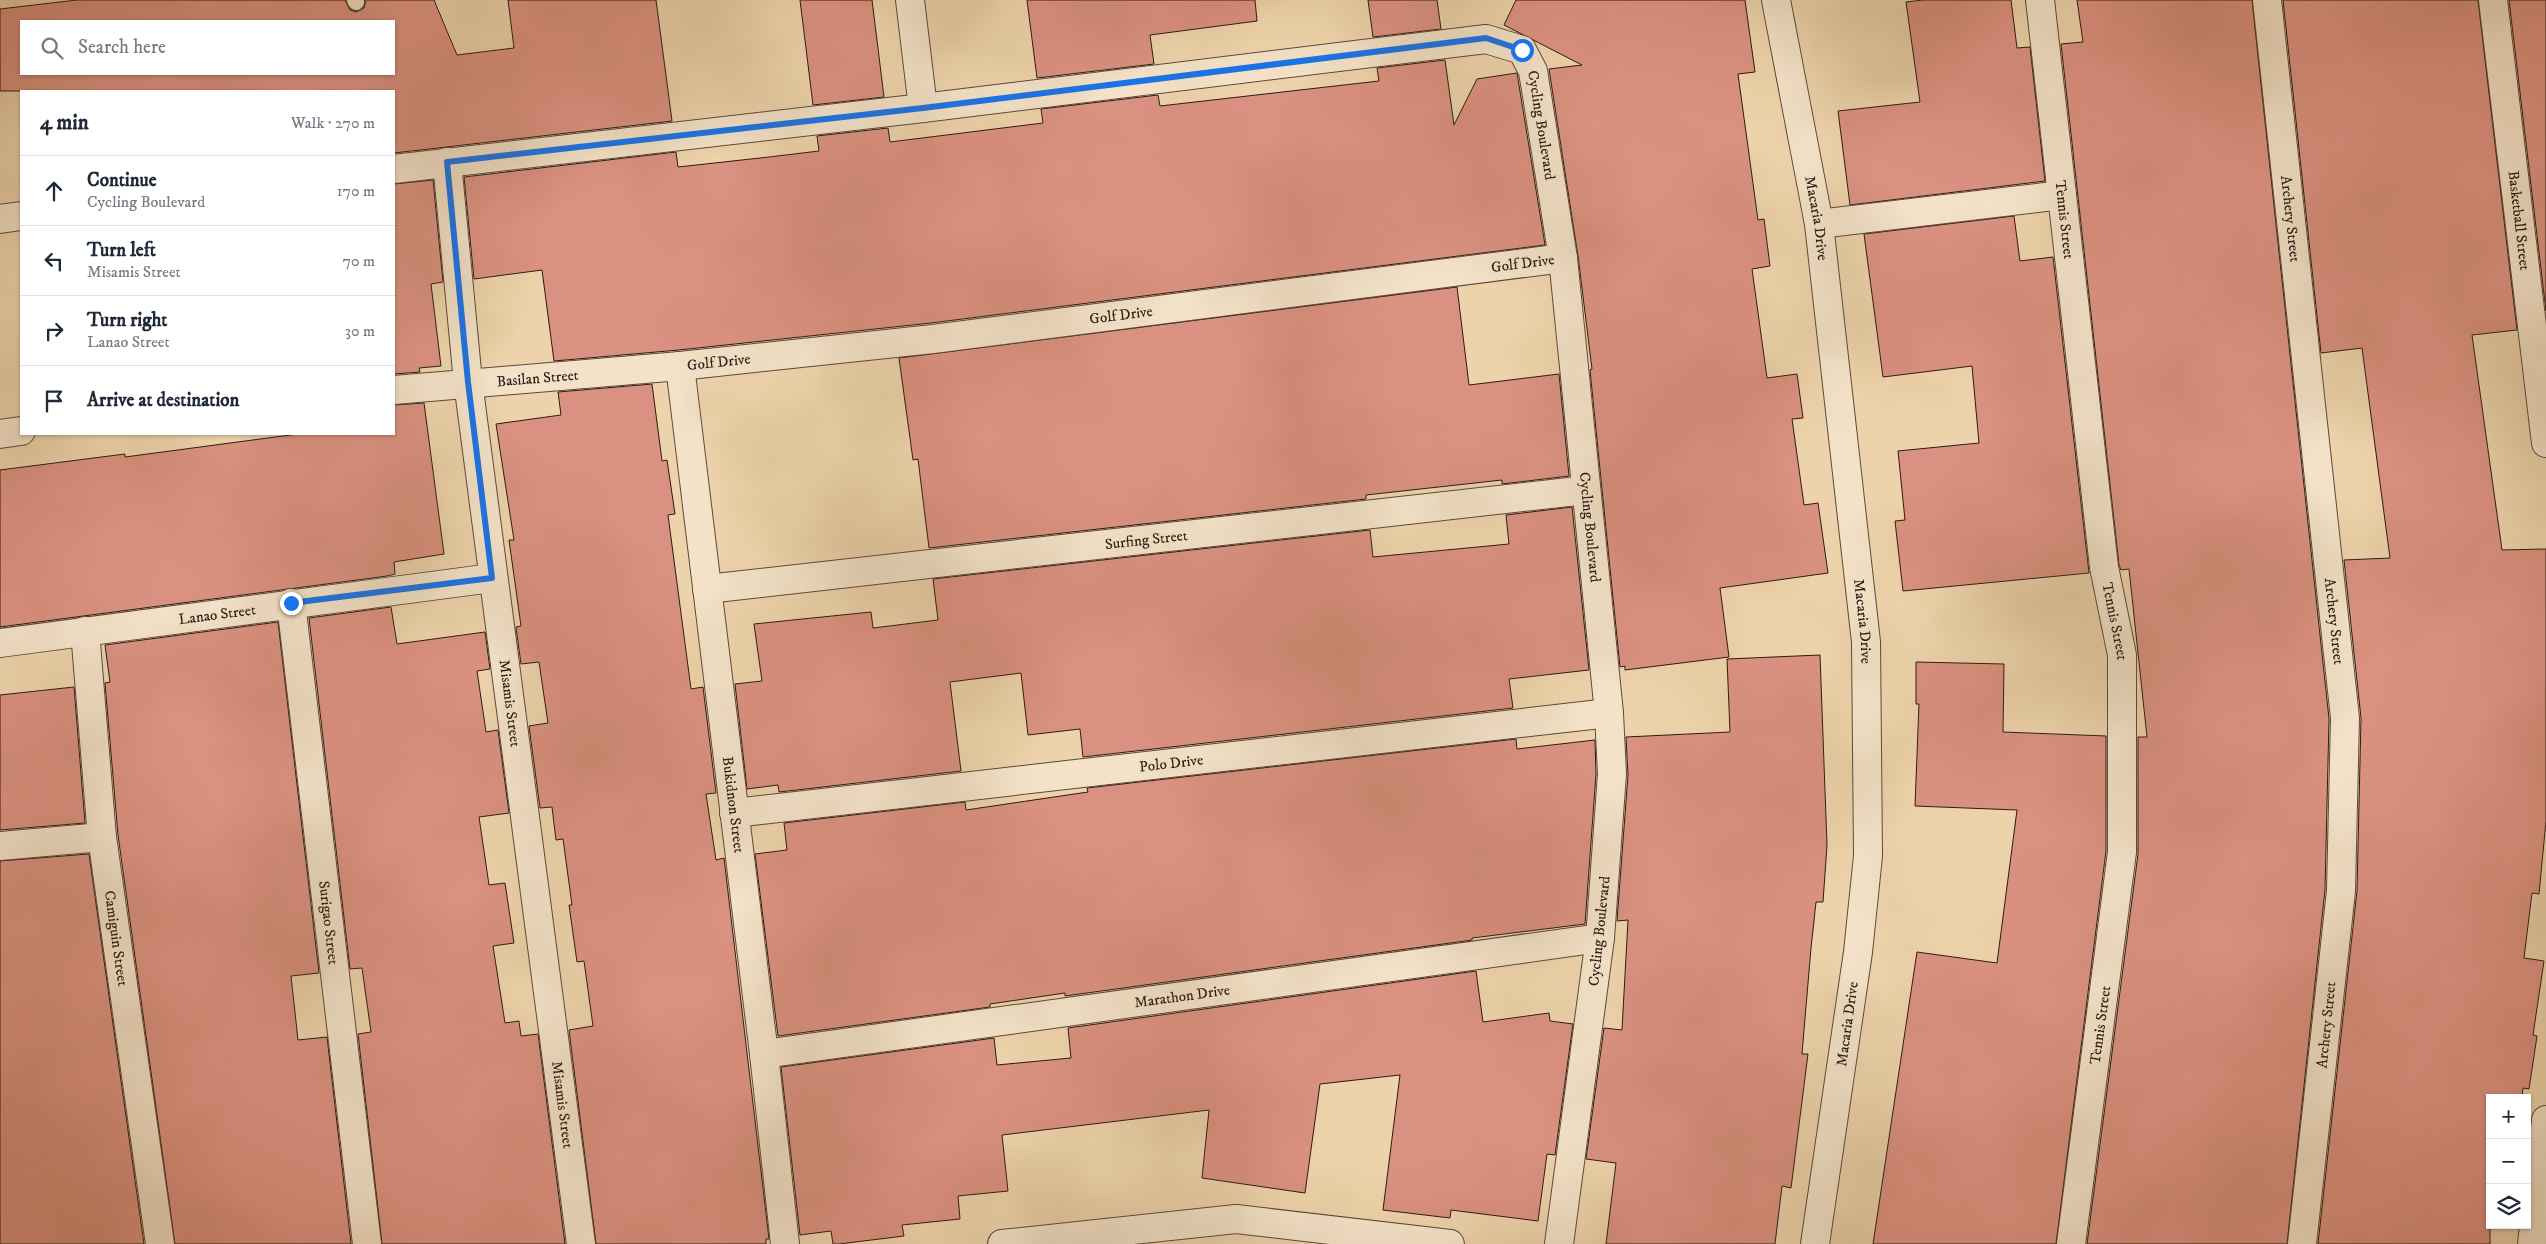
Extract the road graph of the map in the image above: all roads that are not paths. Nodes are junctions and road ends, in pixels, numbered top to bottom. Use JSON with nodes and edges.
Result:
{"nodes":[{"id":1,"x":910,"y":0,"type":"edge"},
{"id":2,"x":1776,"y":0,"type":"edge"},
{"id":3,"x":2040,"y":0,"type":"edge"},
{"id":4,"x":2266,"y":0,"type":"edge"},
{"id":5,"x":2493,"y":0,"type":"edge"},
{"id":6,"x":923,"y":108,"type":"junction"},
{"id":7,"x":447,"y":162,"type":"junction"},
{"id":8,"x":395,"y":169,"type":"edge"},
{"id":9,"x":2062,"y":194,"type":"junction"},
{"id":10,"x":20,"y":216,"type":"edge"},
{"id":11,"x":0,"y":219,"type":"edge"},
{"id":12,"x":1819,"y":224,"type":"junction"},
{"id":13,"x":1563,"y":258,"type":"junction"},
{"id":14,"x":680,"y":366,"type":"junction"},
{"id":15,"x":468,"y":382,"type":"junction"},
{"id":16,"x":395,"y":390,"type":"edge"},
{"id":17,"x":20,"y":431,"type":"edge"},
{"id":18,"x":0,"y":434,"type":"edge"},
{"id":19,"x":2546,"y":443,"type":"edge"},
{"id":20,"x":1586,"y":490,"type":"junction"},
{"id":21,"x":492,"y":578,"type":"junction"},
{"id":22,"x":707,"y":589,"type":"junction"},
{"id":23,"x":291,"y":603,"type":"junction"},
{"id":24,"x":85,"y":631,"type":"junction"},
{"id":25,"x":0,"y":643,"type":"edge"},
{"id":26,"x":1609,"y":713,"type":"junction"},
{"id":27,"x":734,"y":813,"type":"junction"},
{"id":28,"x":102,"y":837,"type":"junction"},
{"id":29,"x":0,"y":846,"type":"edge"},
{"id":30,"x":1600,"y":938,"type":"junction"},
{"id":31,"x":764,"y":1054,"type":"junction"},
{"id":32,"x":2546,"y":1120,"type":"edge"},
{"id":33,"x":160,"y":1244,"type":"edge"},
{"id":34,"x":367,"y":1244,"type":"edge"},
{"id":35,"x":581,"y":1244,"type":"edge"},
{"id":36,"x":785,"y":1244,"type":"edge"},
{"id":37,"x":1002,"y":1244,"type":"edge"},
{"id":38,"x":1450,"y":1244,"type":"edge"},
{"id":39,"x":1559,"y":1244,"type":"edge"},
{"id":40,"x":1815,"y":1244,"type":"edge"},
{"id":41,"x":2071,"y":1244,"type":"edge"},
{"id":42,"x":2302,"y":1244,"type":"edge"},
{"id":43,"x":2532,"y":1244,"type":"edge"}],
"edges":[{"from":1,"to":6,"type":"street"},
{"from":2,"to":12,"type":"street","name":"Macaria Drive"},
{"from":3,"to":9,"type":"street","name":"Tennis Street"},
{"from":4,"to":42,"type":"street","name":"Archery Street"},
{"from":5,"to":19,"type":"street","name":"Basketball Street"},
{"from":6,"to":7,"type":"street","name":"Cycling Boulevard"},
{"from":6,"to":13,"type":"street","name":"Cycling Boulevard"},
{"from":7,"to":8,"type":"street","name":"Cycling Boulevard"},
{"from":7,"to":15,"type":"street","name":"Misamis Street"},
{"from":9,"to":12,"type":"street"},
{"from":9,"to":41,"type":"street","name":"Tennis Street"},
{"from":10,"to":11,"type":"street"},
{"from":12,"to":40,"type":"street","name":"Macaria Drive"},
{"from":13,"to":14,"type":"street","name":"Golf Drive"},
{"from":13,"to":20,"type":"street","name":"Cycling Boulevard"},
{"from":14,"to":15,"type":"street","name":"Basilan Street"},
{"from":14,"to":22,"type":"street","name":"Bukidnon Street"},
{"from":15,"to":16,"type":"street","name":"Basilan Street"},
{"from":15,"to":21,"type":"street","name":"Misamis Street"},
{"from":17,"to":18,"type":"street"},
{"from":20,"to":22,"type":"street","name":"Surfing Street"},
{"from":20,"to":26,"type":"street","name":"Cycling Boulevard"},
{"from":21,"to":23,"type":"street","name":"Lanao Street"},
{"from":21,"to":35,"type":"street","name":"Misamis Street"},
{"from":22,"to":27,"type":"street","name":"Bukidnon Street"},
{"from":23,"to":24,"type":"street","name":"Lanao Street"},
{"from":23,"to":34,"type":"street","name":"Surigao Street"},
{"from":24,"to":25,"type":"street","name":"Lanao Street"},
{"from":24,"to":28,"type":"street","name":"Camiguin Street"},
{"from":26,"to":27,"type":"street","name":"Polo Drive"},
{"from":26,"to":30,"type":"street","name":"Cycling Boulevard"},
{"from":27,"to":31,"type":"street","name":"Bukidnon Street"},
{"from":28,"to":29,"type":"street"},
{"from":28,"to":33,"type":"street","name":"Camiguin Street"},
{"from":30,"to":31,"type":"street","name":"Marathon Drive"},
{"from":30,"to":39,"type":"street","name":"Cycling Boulevard"},
{"from":31,"to":36,"type":"street","name":"Bukidnon Street"},
{"from":32,"to":43,"type":"street"},
{"from":37,"to":38,"type":"street"}]}
